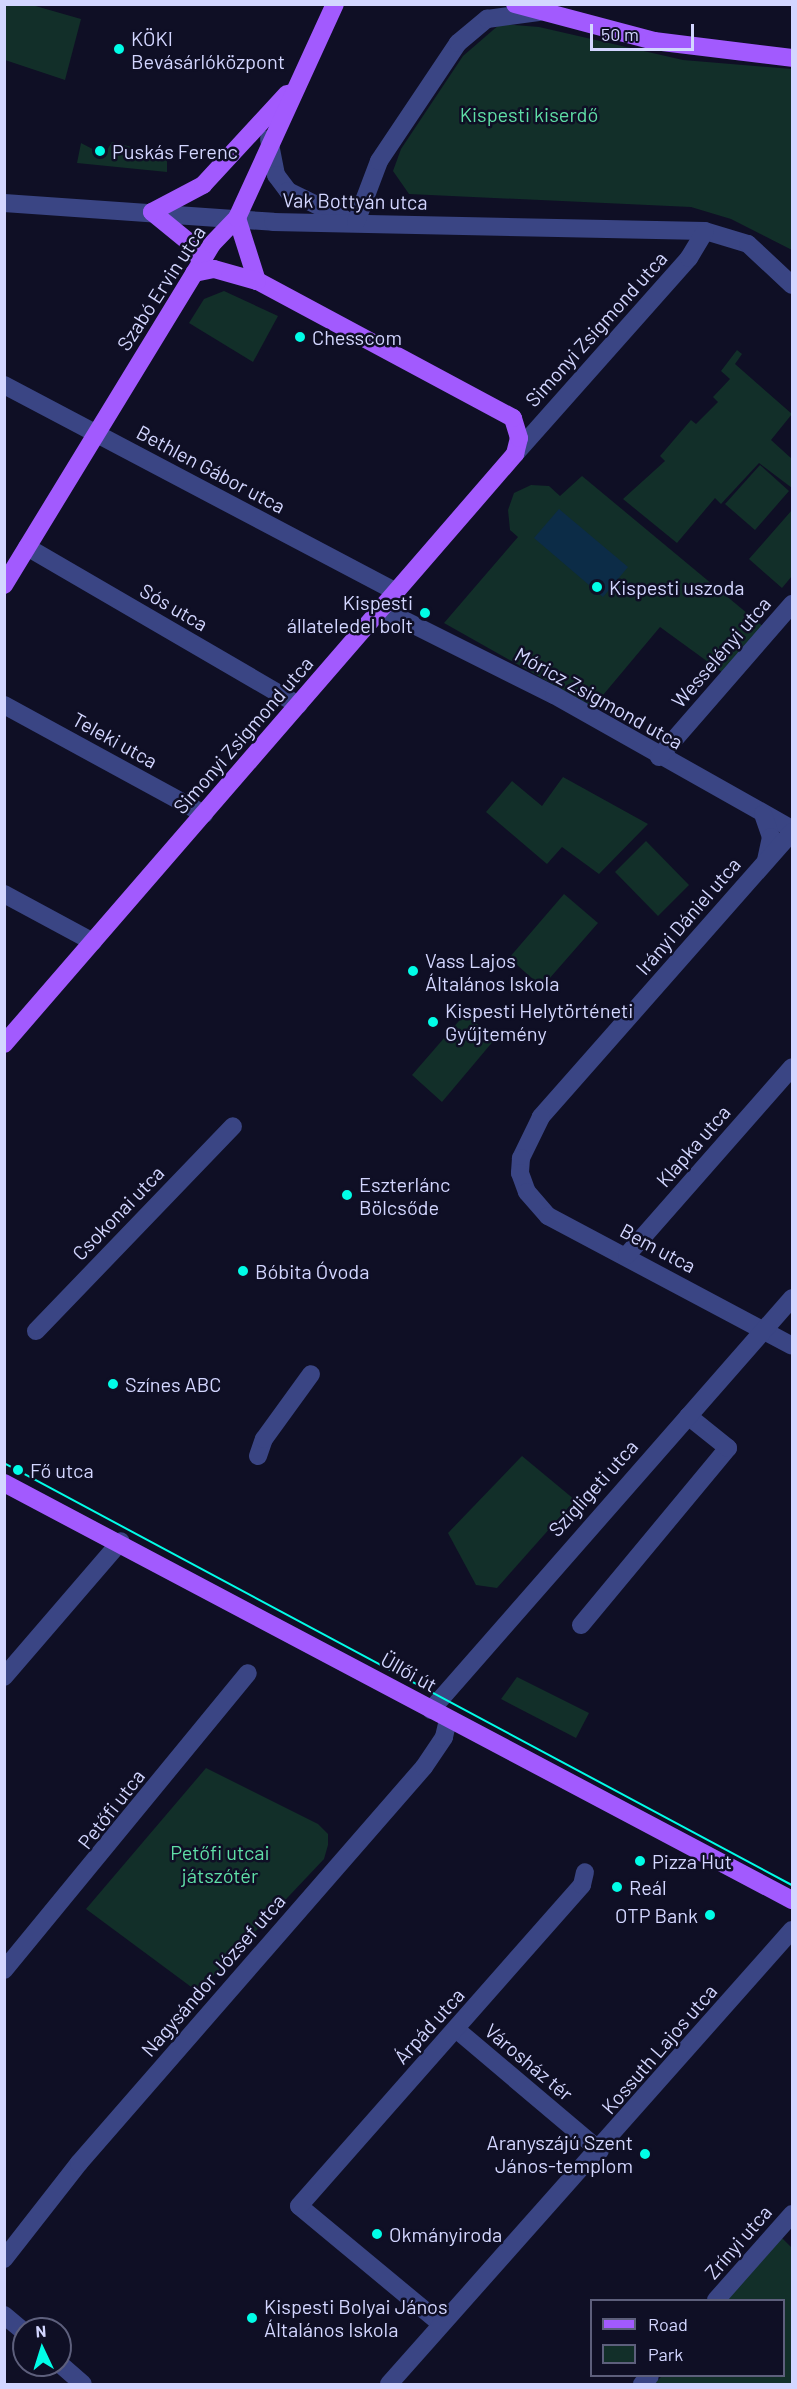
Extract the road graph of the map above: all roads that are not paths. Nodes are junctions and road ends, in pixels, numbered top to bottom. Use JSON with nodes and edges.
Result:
{"nodes":[{"id":1,"x":335,"y":4,"type":"edge"},
{"id":2,"x":515,"y":4,"type":"edge"},
{"id":3,"x":538,"y":12,"type":"junction"},
{"id":4,"x":792,"y":58,"type":"edge"},
{"id":5,"x":296,"y":83,"type":"junction"},
{"id":6,"x":269,"y":139,"type":"junction"},
{"id":7,"x":4,"y":203,"type":"edge"},
{"id":8,"x":152,"y":212,"type":"junction"},
{"id":9,"x":237,"y":218,"type":"junction"},
{"id":10,"x":356,"y":222,"type":"junction"},
{"id":11,"x":705,"y":231,"type":"junction"},
{"id":12,"x":198,"y":267,"type":"junction"},
{"id":13,"x":257,"y":281,"type":"junction"},
{"id":14,"x":792,"y":285,"type":"edge"},
{"id":15,"x":4,"y":385,"type":"edge"},
{"id":16,"x":96,"y":434,"type":"junction"},
{"id":17,"x":515,"y":454,"type":"junction"},
{"id":18,"x":27,"y":547,"type":"junction"},
{"id":19,"x":4,"y":585,"type":"edge"},
{"id":20,"x":396,"y":592,"type":"junction"},
{"id":21,"x":792,"y":604,"type":"edge"},
{"id":22,"x":382,"y":609,"type":"junction"},
{"id":23,"x":4,"y":705,"type":"edge"},
{"id":24,"x":298,"y":705,"type":"junction"},
{"id":25,"x":659,"y":757,"type":"junction"},
{"id":26,"x":204,"y":814,"type":"junction"},
{"id":27,"x":763,"y":814,"type":"junction"},
{"id":28,"x":792,"y":831,"type":"edge"},
{"id":29,"x":766,"y":860,"type":"junction"},
{"id":30,"x":4,"y":894,"type":"edge"},
{"id":31,"x":93,"y":942,"type":"junction"},
{"id":32,"x":4,"y":1044,"type":"edge"},
{"id":33,"x":792,"y":1067,"type":"edge"},
{"id":34,"x":233,"y":1126,"type":"dead end"},
{"id":35,"x":520,"y":1173,"type":"joint"},
{"id":36,"x":627,"y":1256,"type":"junction"},
{"id":37,"x":792,"y":1298,"type":"edge"},
{"id":38,"x":36,"y":1331,"type":"dead end"},
{"id":39,"x":763,"y":1331,"type":"junction"},
{"id":40,"x":792,"y":1346,"type":"edge"},
{"id":41,"x":311,"y":1374,"type":"dead end"},
{"id":42,"x":688,"y":1416,"type":"junction"},
{"id":43,"x":258,"y":1456,"type":"dead end"},
{"id":44,"x":4,"y":1483,"type":"edge"},
{"id":45,"x":121,"y":1541,"type":"junction"},
{"id":46,"x":581,"y":1625,"type":"dead end"},
{"id":47,"x":248,"y":1673,"type":"dead end"},
{"id":48,"x":4,"y":1677,"type":"edge"},
{"id":49,"x":431,"y":1710,"type":"junction"},
{"id":50,"x":448,"y":1719,"type":"junction"},
{"id":51,"x":585,"y":1872,"type":"dead end"},
{"id":52,"x":792,"y":1900,"type":"edge"},
{"id":53,"x":792,"y":1930,"type":"edge"},
{"id":54,"x":4,"y":1970,"type":"edge"},
{"id":55,"x":457,"y":2030,"type":"junction"},
{"id":56,"x":600,"y":2151,"type":"junction"},
{"id":57,"x":792,"y":2214,"type":"edge"},
{"id":58,"x":4,"y":2259,"type":"edge"},
{"id":59,"x":718,"y":2299,"type":"edge"},
{"id":60,"x":440,"y":2323,"type":"junction"},
{"id":61,"x":389,"y":2385,"type":"edge"}],
"edges":[{"from":1,"to":5,"type":"main road","name":"Szabó Ervin utca"},
{"from":2,"to":3,"type":"main road"},
{"from":3,"to":4,"type":"main road"},
{"from":3,"to":10,"type":"street"},
{"from":5,"to":6,"type":"main road","name":"Szabó Ervin utca"},
{"from":5,"to":8,"type":"main road"},
{"from":6,"to":9,"type":"main road","name":"Szabó Ervin utca"},
{"from":6,"to":10,"type":"street"},
{"from":7,"to":8,"type":"street","name":"Vak Bottyán utca"},
{"from":8,"to":9,"type":"street","name":"Vak Bottyán utca"},
{"from":8,"to":12,"type":"main road"},
{"from":9,"to":10,"type":"street","name":"Vak Bottyán utca"},
{"from":9,"to":12,"type":"main road","name":"Szabó Ervin utca"},
{"from":9,"to":13,"type":"main road"},
{"from":10,"to":11,"type":"street","name":"Vak Bottyán utca"},
{"from":11,"to":14,"type":"street","name":"Vak Bottyán utca"},
{"from":11,"to":17,"type":"street","name":"Simonyi Zsigmond utca"},
{"from":12,"to":13,"type":"main road"},
{"from":12,"to":16,"type":"main road","name":"Szabó Ervin utca"},
{"from":13,"to":17,"type":"main road","name":"Simonyi Zsigmond utca"},
{"from":15,"to":16,"type":"street","name":"Bethlen Gábor utca"},
{"from":16,"to":18,"type":"main road","name":"Szabó Ervin utca"},
{"from":16,"to":20,"type":"street","name":"Bethlen Gábor utca"},
{"from":17,"to":20,"type":"main road","name":"Simonyi Zsigmond utca"},
{"from":18,"to":19,"type":"main road","name":"Szabó Ervin utca"},
{"from":18,"to":24,"type":"street","name":"Sós utca"},
{"from":20,"to":22,"type":"main road","name":"Simonyi Zsigmond utca"},
{"from":21,"to":25,"type":"street","name":"Wesselényi utca"},
{"from":22,"to":24,"type":"main road","name":"Simonyi Zsigmond utca"},
{"from":22,"to":25,"type":"street","name":"Móricz Zsigmond utca"},
{"from":23,"to":26,"type":"street","name":"Teleki utca"},
{"from":24,"to":26,"type":"main road","name":"Simonyi Zsigmond utca"},
{"from":25,"to":27,"type":"street","name":"Móricz Zsigmond utca"},
{"from":26,"to":31,"type":"main road","name":"Simonyi Zsigmond utca"},
{"from":27,"to":28,"type":"street","name":"Móricz Zsigmond utca"},
{"from":27,"to":29,"type":"street","name":"Irányi Dániel utca"},
{"from":28,"to":29,"type":"street","name":"Irányi Dániel utca"},
{"from":29,"to":35,"type":"street","name":"Irányi Dániel utca"},
{"from":30,"to":31,"type":"street"},
{"from":31,"to":32,"type":"main road","name":"Simonyi Zsigmond utca"},
{"from":33,"to":36,"type":"street","name":"Klapka utca"},
{"from":34,"to":38,"type":"street","name":"Csokonai utca"},
{"from":35,"to":36,"type":"street","name":"Bem utca"},
{"from":36,"to":39,"type":"street","name":"Bem utca"},
{"from":37,"to":39,"type":"street","name":"Szigligeti utca"},
{"from":39,"to":40,"type":"street","name":"Bem utca"},
{"from":39,"to":42,"type":"street","name":"Szigligeti utca"},
{"from":41,"to":43,"type":"street"},
{"from":42,"to":46,"type":"street"},
{"from":42,"to":49,"type":"street","name":"Szigligeti utca"},
{"from":44,"to":45,"type":"main road","name":"Üllői út"},
{"from":45,"to":48,"type":"street"},
{"from":45,"to":49,"type":"main road","name":"Üllői út"},
{"from":47,"to":54,"type":"street","name":"Petőfi utca"},
{"from":49,"to":50,"type":"main road","name":"Üllői út"},
{"from":50,"to":52,"type":"main road","name":"Üllői út"},
{"from":50,"to":58,"type":"street","name":"Nagysándor József utca"},
{"from":51,"to":55,"type":"street","name":"Árpád utca"},
{"from":53,"to":56,"type":"street","name":"Kossuth Lajos utca"},
{"from":55,"to":56,"type":"street","name":"Városház tér"},
{"from":55,"to":60,"type":"street","name":"Árpád utca"},
{"from":56,"to":60,"type":"street","name":"Kossuth Lajos utca"},
{"from":57,"to":59,"type":"street","name":"Zrínyi utca"},
{"from":60,"to":61,"type":"street","name":"Kossuth Lajos utca"}]}
